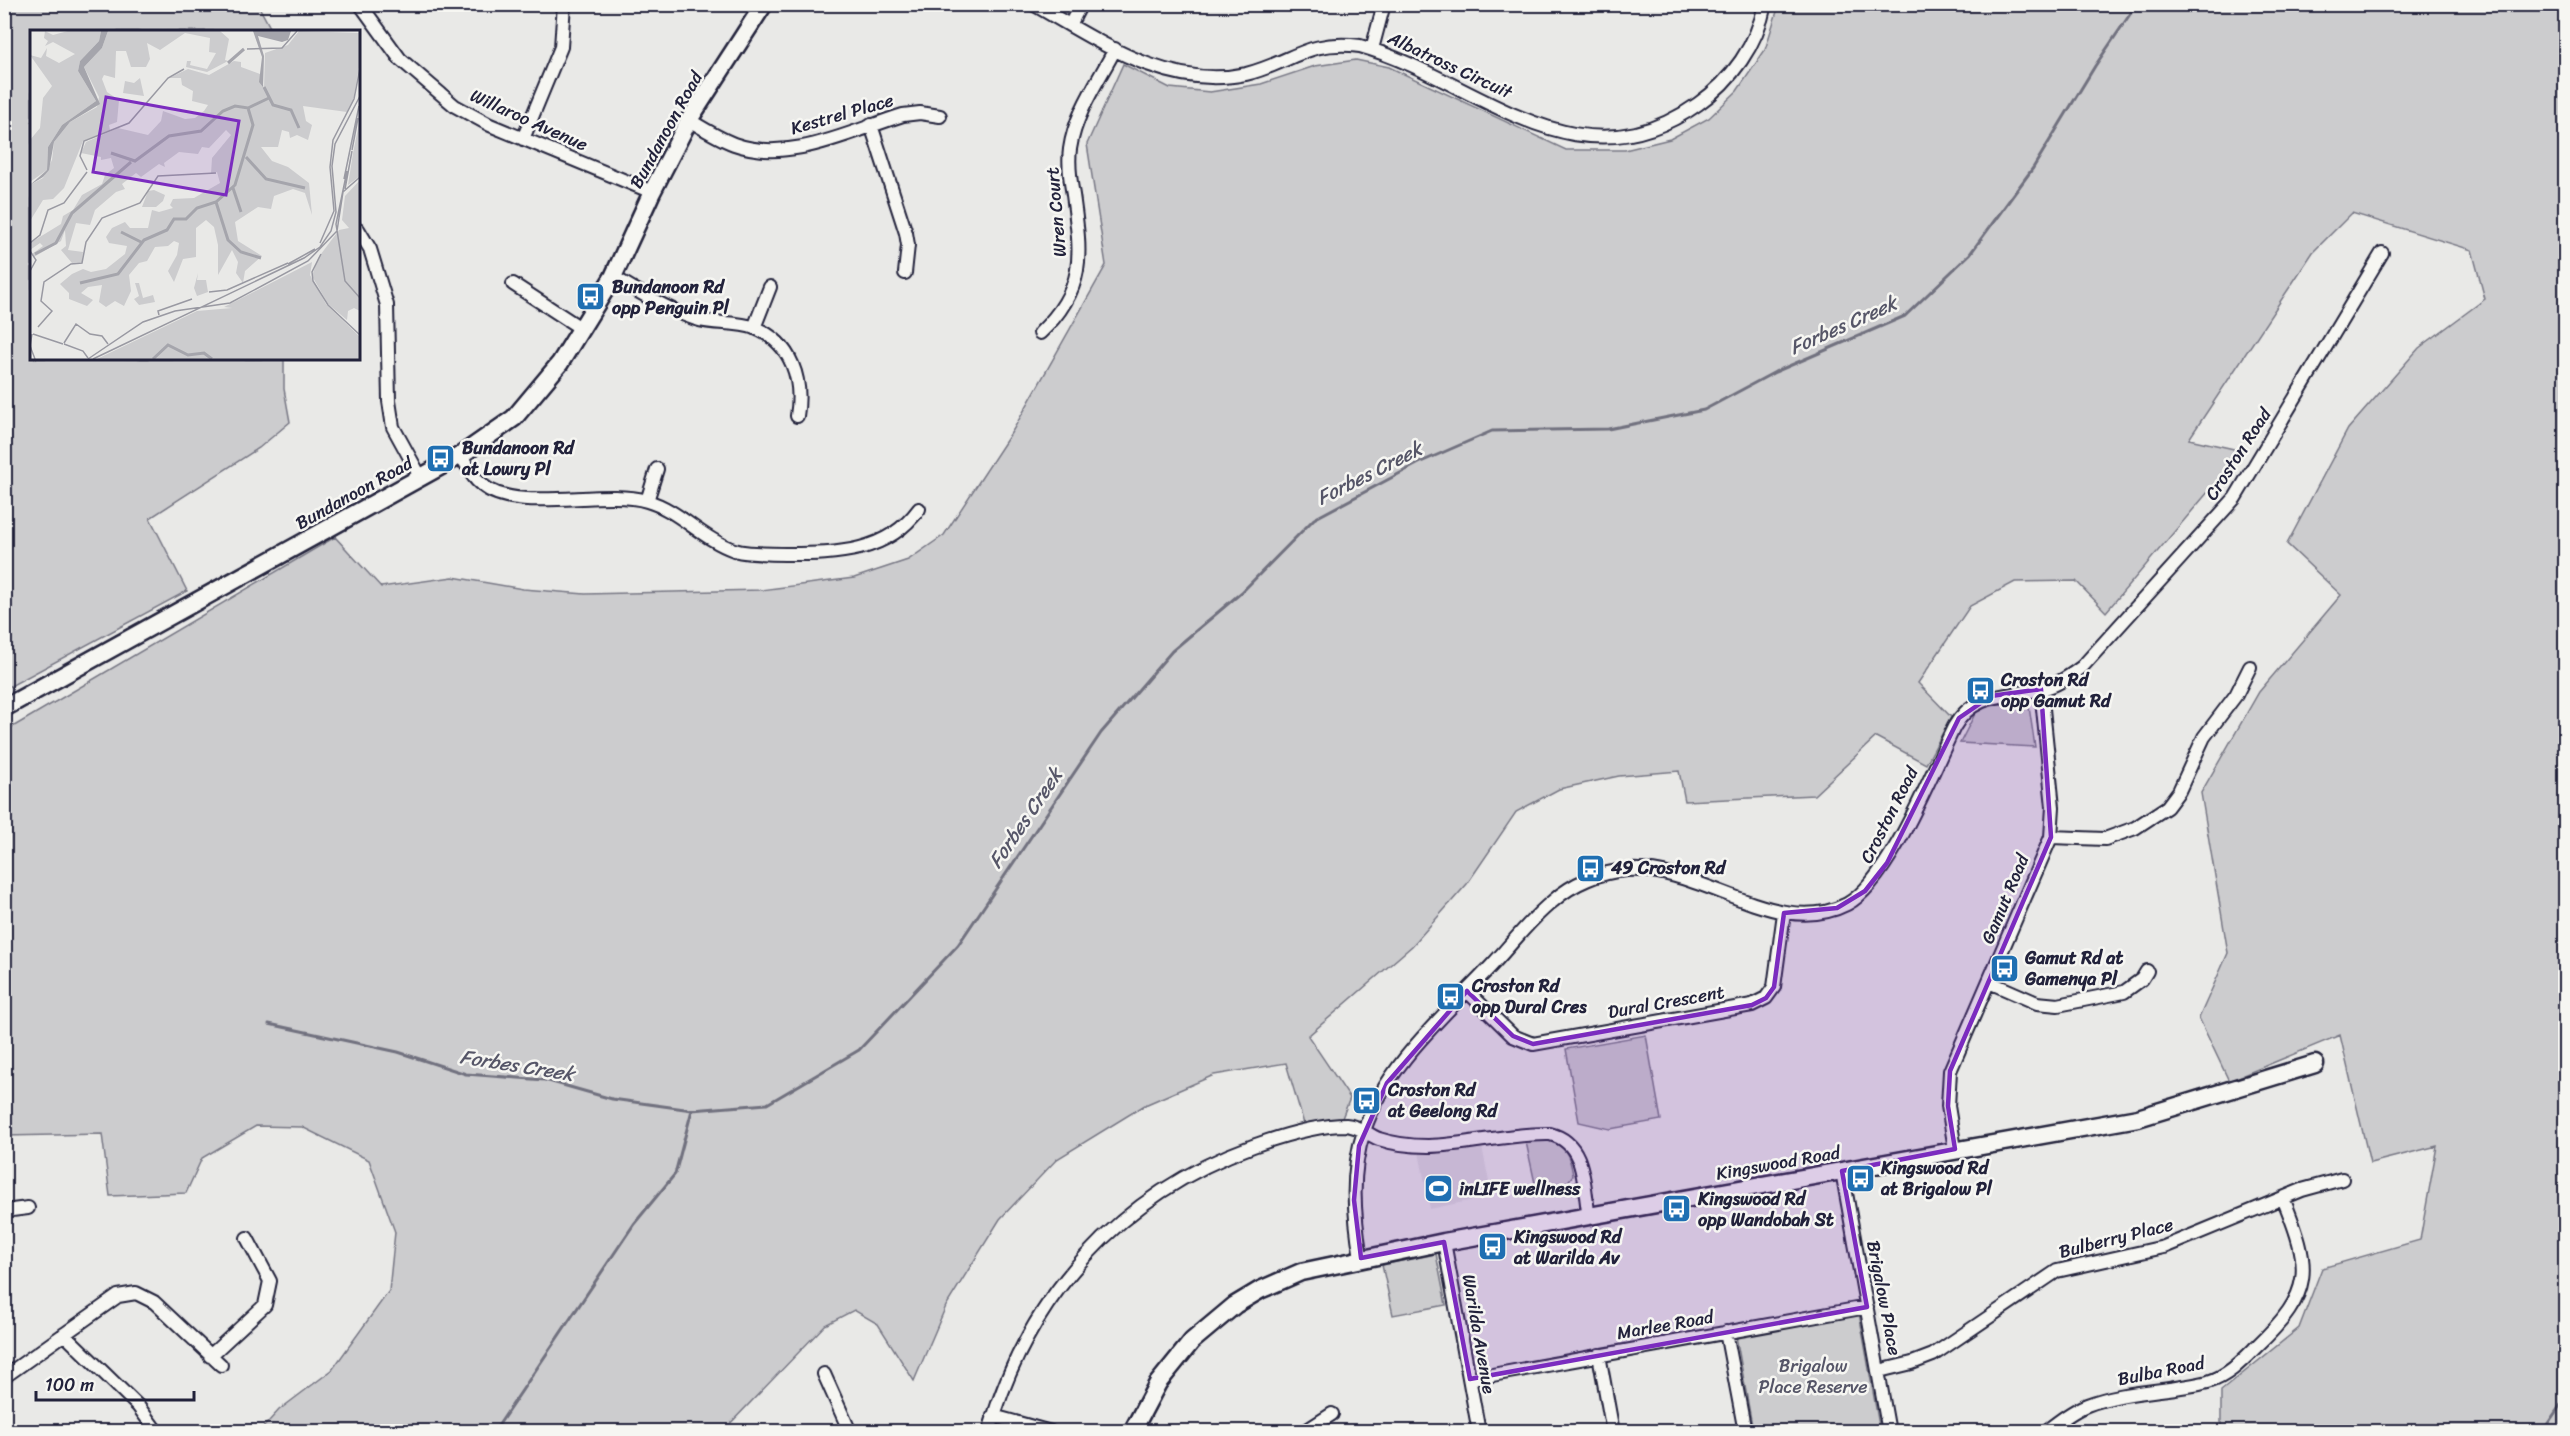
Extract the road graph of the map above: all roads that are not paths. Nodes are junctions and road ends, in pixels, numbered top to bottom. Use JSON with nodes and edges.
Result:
{"nodes":[{"id":1,"x":360,"y":4,"type":"edge"},
{"id":2,"x":564,"y":4,"type":"edge"},
{"id":3,"x":764,"y":4,"type":"edge"},
{"id":4,"x":1033,"y":4,"type":"edge"},
{"id":5,"x":1081,"y":4,"type":"edge"},
{"id":6,"x":1384,"y":4,"type":"edge"},
{"id":7,"x":1765,"y":4,"type":"edge"},
{"id":8,"x":1071,"y":25,"type":"junction"},
{"id":9,"x":1115,"y":49,"type":"junction"},
{"id":10,"x":1372,"y":49,"type":"junction"},
{"id":11,"x":940,"y":116,"type":"dead end"},
{"id":12,"x":689,"y":120,"type":"junction"},
{"id":13,"x":871,"y":124,"type":"junction"},
{"id":14,"x":523,"y":139,"type":"junction"},
{"id":15,"x":652,"y":192,"type":"junction"},
{"id":16,"x":360,"y":232,"type":"edge"},
{"id":17,"x":2382,"y":253,"type":"dead end"},
{"id":18,"x":905,"y":273,"type":"dead end"},
{"id":19,"x":613,"y":278,"type":"junction"},
{"id":20,"x":513,"y":284,"type":"dead end"},
{"id":21,"x":770,"y":287,"type":"dead end"},
{"id":22,"x":754,"y":328,"type":"junction"},
{"id":23,"x":582,"y":329,"type":"junction"},
{"id":24,"x":1040,"y":333,"type":"dead end"},
{"id":25,"x":797,"y":416,"type":"dead end"},
{"id":26,"x":461,"y":455,"type":"junction"},
{"id":27,"x":657,"y":470,"type":"dead end"},
{"id":28,"x":421,"y":478,"type":"junction"},
{"id":29,"x":647,"y":501,"type":"junction"},
{"id":30,"x":919,"y":509,"type":"dead end"},
{"id":31,"x":2250,"y":667,"type":"dead end"},
{"id":32,"x":2041,"y":689,"type":"junction"},
{"id":33,"x":4,"y":708,"type":"edge"},
{"id":34,"x":2051,"y":837,"type":"junction"},
{"id":35,"x":1784,"y":913,"type":"junction"},
{"id":36,"x":2147,"y":971,"type":"dead end"},
{"id":37,"x":1989,"y":982,"type":"junction"},
{"id":38,"x":1467,"y":992,"type":"junction"},
{"id":39,"x":2315,"y":1064,"type":"dead end"},
{"id":40,"x":1364,"y":1130,"type":"junction"},
{"id":41,"x":1955,"y":1149,"type":"junction"},
{"id":42,"x":1842,"y":1171,"type":"junction"},
{"id":43,"x":2342,"y":1179,"type":"dead end"},
{"id":44,"x":2283,"y":1198,"type":"junction"},
{"id":45,"x":28,"y":1209,"type":"dead end"},
{"id":46,"x":4,"y":1210,"type":"edge"},
{"id":47,"x":1589,"y":1217,"type":"junction"},
{"id":48,"x":247,"y":1238,"type":"dead end"},
{"id":49,"x":1444,"y":1242,"type":"junction"},
{"id":50,"x":1361,"y":1258,"type":"junction"},
{"id":51,"x":1867,"y":1306,"type":"junction"},
{"id":52,"x":1726,"y":1332,"type":"junction"},
{"id":53,"x":64,"y":1334,"type":"junction"},
{"id":54,"x":1599,"y":1355,"type":"junction"},
{"id":55,"x":210,"y":1356,"type":"junction"},
{"id":56,"x":221,"y":1365,"type":"dead end"},
{"id":57,"x":1879,"y":1371,"type":"junction"},
{"id":58,"x":824,"y":1374,"type":"dead end"},
{"id":59,"x":4,"y":1377,"type":"edge"},
{"id":60,"x":1470,"y":1379,"type":"junction"},
{"id":61,"x":1332,"y":1414,"type":"dead end"},
{"id":62,"x":993,"y":1416,"type":"junction"},
{"id":63,"x":157,"y":1431,"type":"edge"},
{"id":64,"x":850,"y":1431,"type":"edge"},
{"id":65,"x":989,"y":1431,"type":"edge"},
{"id":66,"x":1051,"y":1431,"type":"edge"},
{"id":67,"x":1132,"y":1431,"type":"edge"},
{"id":68,"x":1304,"y":1431,"type":"edge"},
{"id":69,"x":1479,"y":1431,"type":"edge"},
{"id":70,"x":1613,"y":1431,"type":"edge"},
{"id":71,"x":1745,"y":1431,"type":"edge"},
{"id":72,"x":1889,"y":1431,"type":"edge"},
{"id":73,"x":2045,"y":1431,"type":"edge"}],
"edges":[{"from":1,"to":14,"type":"street","name":"Willaroo Avenue"},
{"from":2,"to":14,"type":"street"},
{"from":3,"to":12,"type":"street","name":"Bundanoon Road"},
{"from":4,"to":8,"type":"street","name":"Albatross Circuit"},
{"from":5,"to":8,"type":"street"},
{"from":6,"to":10,"type":"street"},
{"from":7,"to":10,"type":"street","name":"Albatross Circuit"},
{"from":8,"to":9,"type":"street","name":"Albatross Circuit"},
{"from":9,"to":10,"type":"street","name":"Albatross Circuit"},
{"from":9,"to":24,"type":"street","name":"Wren Court"},
{"from":11,"to":13,"type":"street","name":"Kestrel Place"},
{"from":12,"to":13,"type":"street","name":"Kestrel Place"},
{"from":12,"to":15,"type":"street","name":"Bundanoon Road"},
{"from":13,"to":18,"type":"street"},
{"from":14,"to":15,"type":"street","name":"Willaroo Avenue"},
{"from":15,"to":19,"type":"street","name":"Bundanoon Road"},
{"from":16,"to":28,"type":"street"},
{"from":17,"to":32,"type":"street","name":"Croston Road"},
{"from":19,"to":22,"type":"street"},
{"from":19,"to":23,"type":"street","name":"Bundanoon Road"},
{"from":20,"to":23,"type":"street"},
{"from":21,"to":22,"type":"street"},
{"from":22,"to":25,"type":"street"},
{"from":23,"to":26,"type":"street","name":"Bundanoon Road"},
{"from":26,"to":28,"type":"street","name":"Bundanoon Road"},
{"from":26,"to":29,"type":"street"},
{"from":27,"to":29,"type":"street"},
{"from":28,"to":33,"type":"street","name":"Bundanoon Road"},
{"from":29,"to":30,"type":"street"},
{"from":31,"to":34,"type":"street"},
{"from":32,"to":34,"type":"street","name":"Gamut Road"},
{"from":32,"to":35,"type":"street","name":"Croston Road"},
{"from":34,"to":37,"type":"street","name":"Gamut Road"},
{"from":35,"to":38,"type":"street","name":"Croston Road"},
{"from":35,"to":38,"type":"street","name":"Dural Crescent"},
{"from":36,"to":37,"type":"street"},
{"from":37,"to":41,"type":"street","name":"Gamut Road"},
{"from":38,"to":40,"type":"street","name":"Croston Road"},
{"from":39,"to":41,"type":"street","name":"Kingswood Road"},
{"from":40,"to":47,"type":"street"},
{"from":40,"to":50,"type":"street","name":"Croston Road"},
{"from":40,"to":62,"type":"street"},
{"from":41,"to":42,"type":"street","name":"Kingswood Road"},
{"from":42,"to":47,"type":"street","name":"Kingswood Road"},
{"from":42,"to":51,"type":"street","name":"Brigalow Place"},
{"from":43,"to":44,"type":"street","name":"Bulberry Place"},
{"from":44,"to":57,"type":"street","name":"Bulberry Place"},
{"from":44,"to":73,"type":"street","name":"Bulba Road"},
{"from":45,"to":46,"type":"street"},
{"from":47,"to":49,"type":"street","name":"Kingswood Road"},
{"from":48,"to":55,"type":"street"},
{"from":49,"to":50,"type":"street","name":"Kingswood Road"},
{"from":49,"to":60,"type":"street","name":"Warilda Avenue"},
{"from":50,"to":67,"type":"street","name":"Kingswood Road"},
{"from":51,"to":52,"type":"street","name":"Marlee Road"},
{"from":51,"to":57,"type":"street","name":"Brigalow Place"},
{"from":52,"to":54,"type":"street","name":"Marlee Road"},
{"from":52,"to":71,"type":"street"},
{"from":53,"to":55,"type":"street"},
{"from":53,"to":59,"type":"street"},
{"from":53,"to":63,"type":"street"},
{"from":54,"to":60,"type":"street","name":"Marlee Road"},
{"from":54,"to":70,"type":"street"},
{"from":55,"to":56,"type":"street"},
{"from":57,"to":72,"type":"street","name":"Brigalow Place"},
{"from":58,"to":64,"type":"street"},
{"from":60,"to":69,"type":"street","name":"Warilda Avenue"},
{"from":61,"to":68,"type":"street"},
{"from":62,"to":65,"type":"street"},
{"from":62,"to":66,"type":"street"}]}
